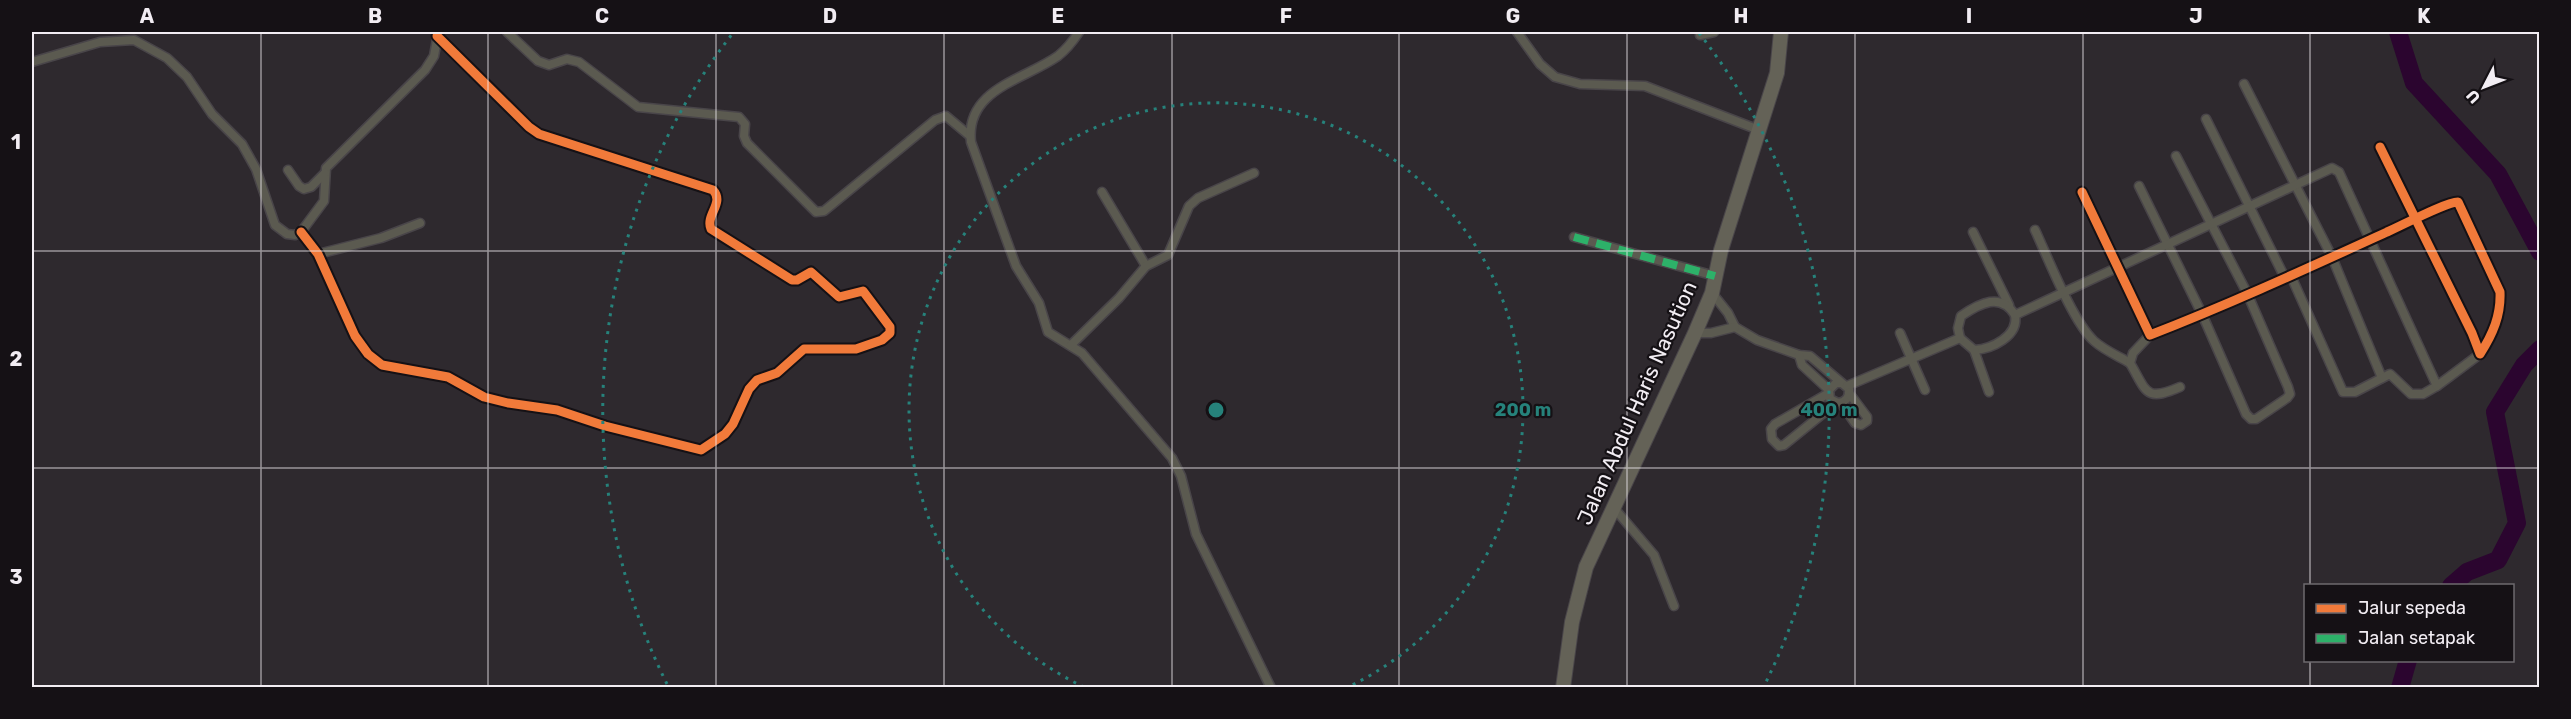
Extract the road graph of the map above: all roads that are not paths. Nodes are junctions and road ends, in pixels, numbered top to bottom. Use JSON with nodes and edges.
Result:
{"nodes":[{"id":1,"x":507,"y":32,"type":"edge"},
{"id":2,"x":1079,"y":32,"type":"edge"},
{"id":3,"x":1517,"y":32,"type":"edge"},
{"id":4,"x":1714,"y":32,"type":"edge"},
{"id":5,"x":1781,"y":32,"type":"edge"},
{"id":6,"x":438,"y":34,"type":"edge"},
{"id":7,"x":1700,"y":35,"type":"dead end"},
{"id":8,"x":32,"y":62,"type":"edge"},
{"id":9,"x":2244,"y":84,"type":"dead end"},
{"id":10,"x":2206,"y":119,"type":"dead end"},
{"id":11,"x":1759,"y":130,"type":"junction"},
{"id":12,"x":970,"y":136,"type":"junction"},
{"id":13,"x":2380,"y":147,"type":"dead end"},
{"id":14,"x":2176,"y":156,"type":"dead end"},
{"id":15,"x":288,"y":170,"type":"dead end"},
{"id":16,"x":325,"y":173,"type":"junction"},
{"id":17,"x":1254,"y":173,"type":"dead end"},
{"id":18,"x":2295,"y":184,"type":"junction"},
{"id":19,"x":2139,"y":186,"type":"dead end"},
{"id":20,"x":1102,"y":192,"type":"dead end"},
{"id":21,"x":2082,"y":192,"type":"dead end"},
{"id":22,"x":2248,"y":206,"type":"junction"},
{"id":23,"x":2415,"y":220,"type":"junction"},
{"id":24,"x":420,"y":223,"type":"dead end"},
{"id":25,"x":2210,"y":224,"type":"junction"},
{"id":26,"x":2035,"y":230,"type":"dead end"},
{"id":27,"x":302,"y":232,"type":"junction"},
{"id":28,"x":1973,"y":232,"type":"dead end"},
{"id":29,"x":1574,"y":237,"type":"dead end"},
{"id":30,"x":2371,"y":240,"type":"junction"},
{"id":31,"x":2169,"y":244,"type":"junction"},
{"id":32,"x":318,"y":254,"type":"junction"},
{"id":33,"x":2332,"y":257,"type":"junction"},
{"id":34,"x":1146,"y":266,"type":"junction"},
{"id":35,"x":2117,"y":268,"type":"junction"},
{"id":36,"x":1715,"y":276,"type":"junction"},
{"id":37,"x":2288,"y":277,"type":"junction"},
{"id":38,"x":2065,"y":292,"type":"junction"},
{"id":39,"x":1712,"y":293,"type":"junction"},
{"id":40,"x":2247,"y":293,"type":"junction"},
{"id":41,"x":2009,"y":305,"type":"junction"},
{"id":42,"x":2202,"y":314,"type":"junction"},
{"id":43,"x":2015,"y":315,"type":"junction"},
{"id":44,"x":1735,"y":327,"type":"junction"},
{"id":45,"x":1695,"y":333,"type":"junction"},
{"id":46,"x":1900,"y":333,"type":"dead end"},
{"id":47,"x":2150,"y":335,"type":"junction"},
{"id":48,"x":1960,"y":338,"type":"junction"},
{"id":49,"x":1071,"y":345,"type":"junction"},
{"id":50,"x":1974,"y":350,"type":"junction"},
{"id":51,"x":2480,"y":354,"type":"junction"},
{"id":52,"x":1799,"y":355,"type":"junction"},
{"id":53,"x":1911,"y":359,"type":"junction"},
{"id":54,"x":2130,"y":363,"type":"junction"},
{"id":55,"x":2382,"y":378,"type":"junction"},
{"id":56,"x":2437,"y":386,"type":"junction"},
{"id":57,"x":1846,"y":387,"type":"junction"},
{"id":58,"x":2180,"y":387,"type":"dead end"},
{"id":59,"x":1925,"y":390,"type":"dead end"},
{"id":60,"x":1829,"y":391,"type":"junction"},
{"id":61,"x":1989,"y":393,"type":"dead end"},
{"id":62,"x":1838,"y":403,"type":"junction"},
{"id":63,"x":1614,"y":508,"type":"junction"},
{"id":64,"x":1674,"y":606,"type":"dead end"},
{"id":65,"x":1271,"y":687,"type":"edge"},
{"id":66,"x":1563,"y":687,"type":"edge"}],
"edges":[{"from":1,"to":12,"type":"street"},
{"from":2,"to":12,"type":"street"},
{"from":3,"to":11,"type":"street"},
{"from":4,"to":7,"type":"street"},
{"from":5,"to":11,"type":"main road","name":"Jalan Abdul Haris Nasution"},
{"from":6,"to":16,"type":"street"},
{"from":6,"to":32,"type":"street"},
{"from":8,"to":27,"type":"street"},
{"from":9,"to":18,"type":"street"},
{"from":10,"to":22,"type":"street"},
{"from":11,"to":36,"type":"main road","name":"Jalan Abdul Haris Nasution"},
{"from":12,"to":49,"type":"street"},
{"from":13,"to":23,"type":"street"},
{"from":14,"to":25,"type":"street"},
{"from":15,"to":16,"type":"street"},
{"from":16,"to":27,"type":"street"},
{"from":17,"to":34,"type":"street"},
{"from":18,"to":22,"type":"street"},
{"from":18,"to":30,"type":"street"},
{"from":18,"to":33,"type":"street"},
{"from":19,"to":31,"type":"street"},
{"from":20,"to":34,"type":"street"},
{"from":21,"to":35,"type":"street"},
{"from":22,"to":25,"type":"street"},
{"from":22,"to":37,"type":"street"},
{"from":23,"to":30,"type":"street"},
{"from":23,"to":51,"type":"street"},
{"from":23,"to":51,"type":"street"},
{"from":24,"to":32,"type":"street"},
{"from":25,"to":31,"type":"street"},
{"from":25,"to":40,"type":"street"},
{"from":26,"to":38,"type":"street"},
{"from":27,"to":32,"type":"street"},
{"from":28,"to":41,"type":"street"},
{"from":29,"to":36,"type":"street"},
{"from":30,"to":33,"type":"street"},
{"from":30,"to":56,"type":"street"},
{"from":31,"to":35,"type":"street"},
{"from":31,"to":42,"type":"street"},
{"from":33,"to":37,"type":"street"},
{"from":33,"to":55,"type":"street"},
{"from":34,"to":49,"type":"street"},
{"from":35,"to":38,"type":"street"},
{"from":35,"to":47,"type":"street"},
{"from":36,"to":39,"type":"main road","name":"Jalan Abdul Haris Nasution"},
{"from":37,"to":40,"type":"street"},
{"from":37,"to":55,"type":"street"},
{"from":38,"to":43,"type":"street"},
{"from":38,"to":54,"type":"street"},
{"from":39,"to":44,"type":"street"},
{"from":39,"to":45,"type":"main road","name":"Jalan Abdul Haris Nasution"},
{"from":40,"to":42,"type":"street"},
{"from":40,"to":42,"type":"street"},
{"from":41,"to":43,"type":"street"},
{"from":41,"to":48,"type":"street"},
{"from":42,"to":47,"type":"street"},
{"from":43,"to":50,"type":"street"},
{"from":44,"to":45,"type":"street"},
{"from":44,"to":52,"type":"street"},
{"from":45,"to":63,"type":"main road","name":"Jalan Abdul Haris Nasution"},
{"from":46,"to":53,"type":"street"},
{"from":47,"to":54,"type":"street"},
{"from":48,"to":50,"type":"street"},
{"from":48,"to":53,"type":"street"},
{"from":49,"to":65,"type":"street"},
{"from":50,"to":61,"type":"street"},
{"from":51,"to":56,"type":"street"},
{"from":52,"to":57,"type":"street"},
{"from":52,"to":60,"type":"street"},
{"from":53,"to":57,"type":"street"},
{"from":53,"to":59,"type":"street"},
{"from":54,"to":58,"type":"street"},
{"from":55,"to":56,"type":"street"},
{"from":57,"to":60,"type":"street"},
{"from":57,"to":62,"type":"street"},
{"from":57,"to":62,"type":"street"},
{"from":60,"to":62,"type":"street"},
{"from":60,"to":62,"type":"street"},
{"from":63,"to":64,"type":"street"},
{"from":63,"to":66,"type":"main road","name":"Jalan Abdul Haris Nasution"}]}
